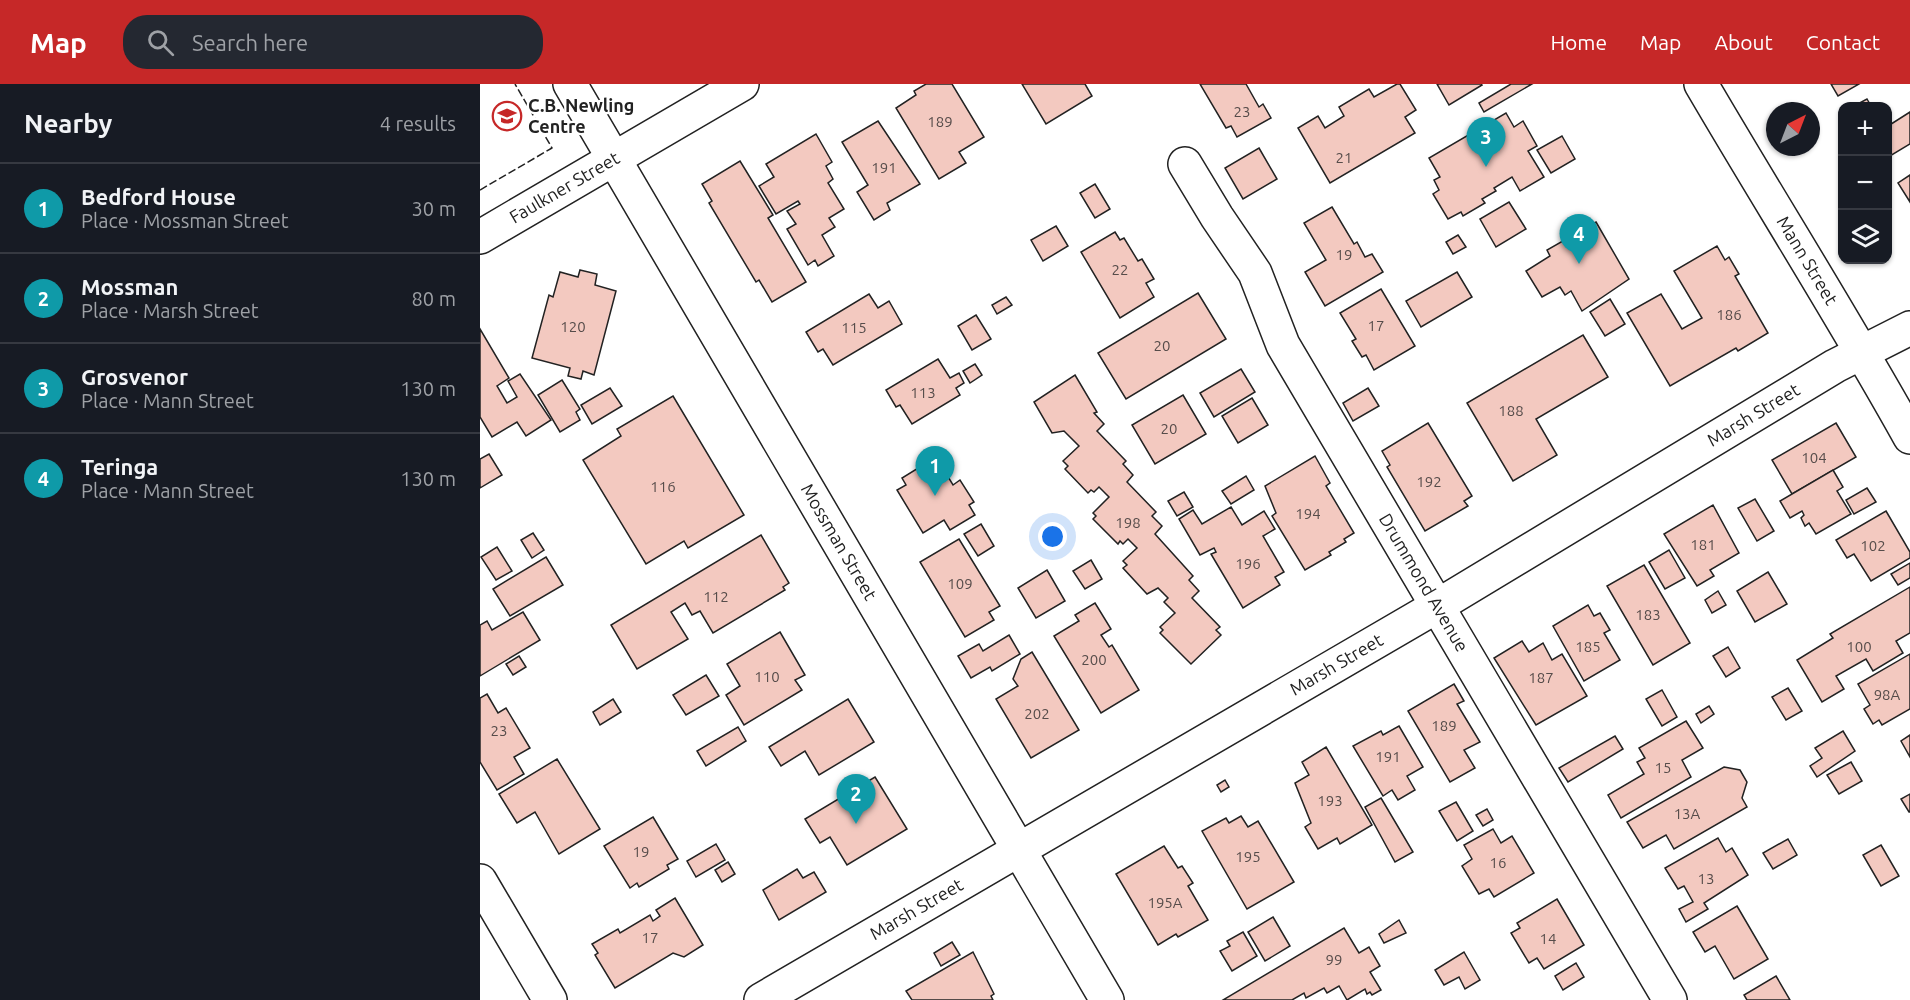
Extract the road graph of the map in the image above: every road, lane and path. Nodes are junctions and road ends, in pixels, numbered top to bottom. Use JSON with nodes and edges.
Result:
{"nodes":[{"id":1,"x":570,"y":84,"type":"edge"},
{"id":2,"x":742,"y":84,"type":"edge"},
{"id":3,"x":1701,"y":84,"type":"edge"},
{"id":4,"x":613,"y":159,"type":"junction"},
{"id":5,"x":1185,"y":164,"type":"dead end"},
{"id":6,"x":480,"y":237,"type":"edge"},
{"id":7,"x":1910,"y":328,"type":"edge"},
{"id":8,"x":1863,"y":353,"type":"junction"},
{"id":9,"x":1910,"y":437,"type":"edge"},
{"id":10,"x":1439,"y":605,"type":"junction"},
{"id":11,"x":1019,"y":850,"type":"junction"},
{"id":12,"x":480,"y":881,"type":"edge"},
{"id":13,"x":550,"y":1000,"type":"edge"},
{"id":14,"x":761,"y":1000,"type":"edge"},
{"id":15,"x":1107,"y":1000,"type":"edge"},
{"id":16,"x":1670,"y":1000,"type":"edge"}],
"edges":[{"from":1,"to":4,"type":"street","name":"Mossman Street"},
{"from":2,"to":4,"type":"street","name":"Faulkner Street"},
{"from":3,"to":8,"type":"street","name":"Mann Street"},
{"from":4,"to":6,"type":"street","name":"Faulkner Street"},
{"from":4,"to":11,"type":"street","name":"Mossman Street"},
{"from":5,"to":10,"type":"street","name":"Drummond Avenue"},
{"from":7,"to":8,"type":"street","name":"Marsh Street"},
{"from":8,"to":9,"type":"street","name":"Mann Street"},
{"from":8,"to":10,"type":"street","name":"Marsh Street"},
{"from":10,"to":11,"type":"street","name":"Marsh Street"},
{"from":10,"to":16,"type":"street","name":"Drummond Avenue"},
{"from":11,"to":14,"type":"street","name":"Marsh Street"},
{"from":11,"to":15,"type":"street","name":"Mossman Street"},
{"from":12,"to":13,"type":"street"}]}
